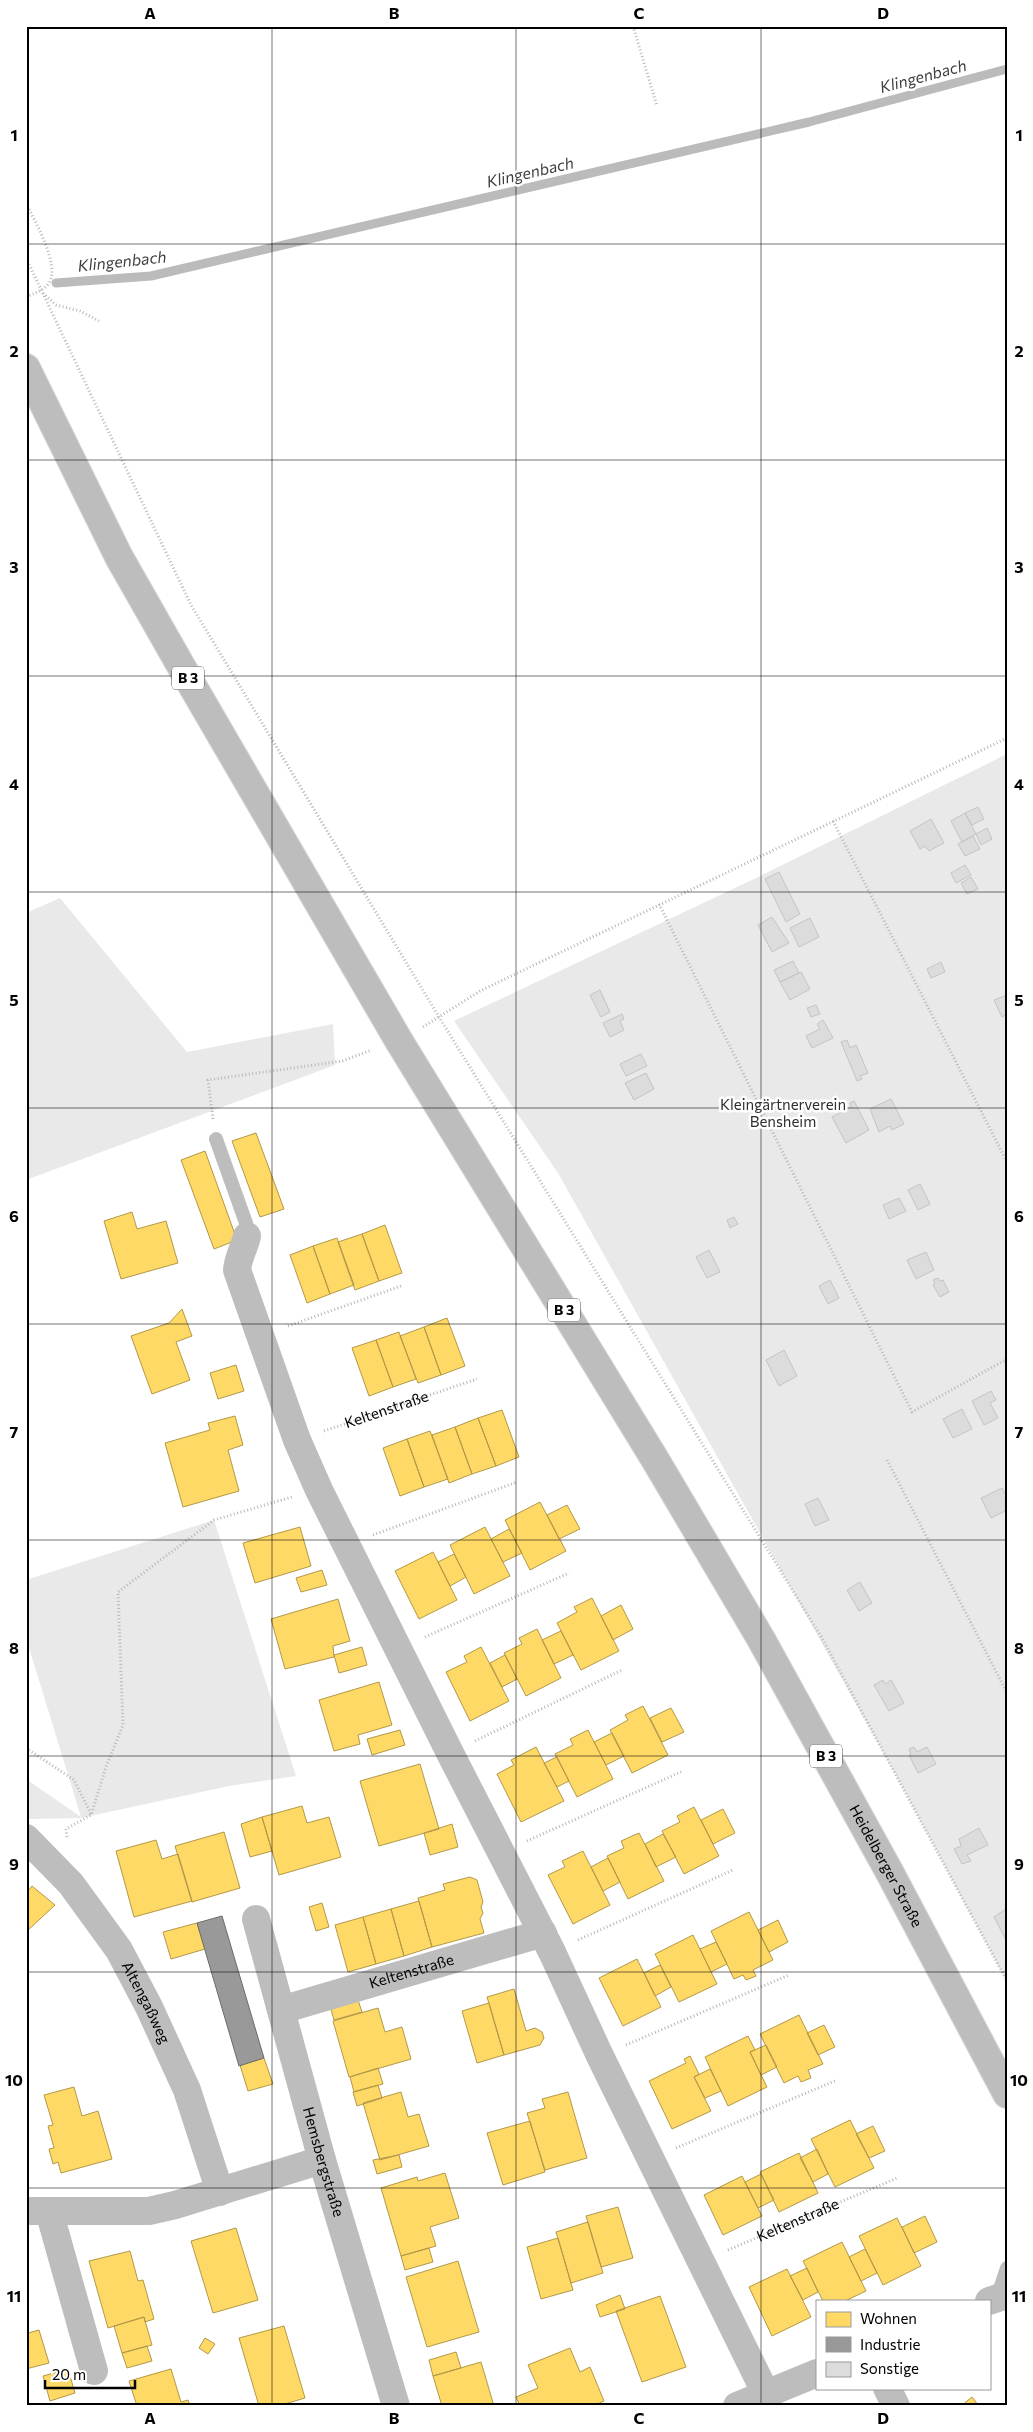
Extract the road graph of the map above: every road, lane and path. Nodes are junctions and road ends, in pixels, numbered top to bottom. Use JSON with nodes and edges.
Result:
{"nodes":[{"id":1,"x":634,"y":26,"type":"edge"},
{"id":2,"x":657,"y":106,"type":"dead end"},
{"id":3,"x":26,"y":203,"type":"edge"},
{"id":4,"x":26,"y":258,"type":"edge"},
{"id":5,"x":41,"y":291,"type":"junction"},
{"id":6,"x":26,"y":297,"type":"edge"},
{"id":7,"x":99,"y":321,"type":"dead end"},
{"id":8,"x":26,"y":368,"type":"edge"},
{"id":9,"x":1007,"y":738,"type":"edge"},
{"id":10,"x":833,"y":821,"type":"junction"},
{"id":11,"x":659,"y":904,"type":"junction"},
{"id":12,"x":439,"y":1017,"type":"junction"},
{"id":13,"x":399,"y":1040,"type":"junction"},
{"id":14,"x":212,"y":1113,"type":"dead end"},
{"id":15,"x":216,"y":1139,"type":"dead end"},
{"id":16,"x":1007,"y":1162,"type":"edge"},
{"id":17,"x":247,"y":1236,"type":"joint"},
{"id":18,"x":401,"y":1286,"type":"dead end"},
{"id":19,"x":261,"y":1335,"type":"junction"},
{"id":20,"x":1007,"y":1359,"type":"edge"},
{"id":21,"x":477,"y":1379,"type":"dead end"},
{"id":22,"x":297,"y":1440,"type":"junction"},
{"id":23,"x":887,"y":1460,"type":"dead end"},
{"id":24,"x":517,"y":1482,"type":"dead end"},
{"id":25,"x":319,"y":1490,"type":"junction"},
{"id":26,"x":347,"y":1545,"type":"junction"},
{"id":27,"x":569,"y":1572,"type":"dead end"},
{"id":28,"x":397,"y":1649,"type":"junction"},
{"id":29,"x":622,"y":1670,"type":"dead end"},
{"id":30,"x":1007,"y":1693,"type":"edge"},
{"id":31,"x":26,"y":1748,"type":"edge"},
{"id":32,"x":450,"y":1753,"type":"junction"},
{"id":33,"x":683,"y":1771,"type":"dead end"},
{"id":34,"x":92,"y":1815,"type":"junction"},
{"id":35,"x":26,"y":1838,"type":"edge"},
{"id":36,"x":67,"y":1838,"type":"dead end"},
{"id":37,"x":501,"y":1853,"type":"junction"},
{"id":38,"x":733,"y":1870,"type":"dead end"},
{"id":39,"x":256,"y":1919,"type":"dead end"},
{"id":40,"x":548,"y":1943,"type":"junction"},
{"id":41,"x":789,"y":1975,"type":"dead end"},
{"id":42,"x":1007,"y":1981,"type":"edge"},
{"id":43,"x":281,"y":2010,"type":"junction"},
{"id":44,"x":600,"y":2056,"type":"junction"},
{"id":45,"x":837,"y":2080,"type":"dead end"},
{"id":46,"x":1007,"y":2094,"type":"edge"},
{"id":47,"x":650,"y":2158,"type":"junction"},
{"id":48,"x":322,"y":2160,"type":"junction"},
{"id":49,"x":898,"y":2178,"type":"dead end"},
{"id":50,"x":220,"y":2192,"type":"junction"},
{"id":51,"x":38,"y":2211,"type":"edge"},
{"id":52,"x":700,"y":2262,"type":"junction"},
{"id":53,"x":1007,"y":2268,"type":"edge"},
{"id":54,"x":998,"y":2298,"type":"edge"},
{"id":55,"x":94,"y":2371,"type":"dead end"},
{"id":56,"x":816,"y":2373,"type":"edge"},
{"id":57,"x":888,"y":2390,"type":"edge"},
{"id":58,"x":766,"y":2394,"type":"junction"},
{"id":59,"x":396,"y":2406,"type":"edge"},
{"id":60,"x":737,"y":2406,"type":"edge"},
{"id":61,"x":896,"y":2406,"type":"edge"}],
"edges":[{"from":1,"to":2,"type":"path"},
{"from":3,"to":5,"type":"path"},
{"from":4,"to":5,"type":"path"},
{"from":5,"to":6,"type":"path"},
{"from":5,"to":7,"type":"path"},
{"from":5,"to":12,"type":"path"},
{"from":8,"to":13,"type":"street","number":"B 3"},
{"from":9,"to":10,"type":"path"},
{"from":10,"to":11,"type":"path"},
{"from":10,"to":16,"type":"path"},
{"from":11,"to":12,"type":"path"},
{"from":11,"to":20,"type":"path"},
{"from":12,"to":13,"type":"path"},
{"from":12,"to":42,"type":"path"},
{"from":13,"to":14,"type":"path"},
{"from":13,"to":46,"type":"street","name":"Heidelberger Straße","number":"B 3"},
{"from":15,"to":17,"type":"lane"},
{"from":17,"to":19,"type":"street"},
{"from":18,"to":19,"type":"path"},
{"from":19,"to":22,"type":"street"},
{"from":21,"to":22,"type":"path","name":"Keltenstraße"},
{"from":22,"to":25,"type":"street"},
{"from":23,"to":30,"type":"path"},
{"from":24,"to":26,"type":"path"},
{"from":25,"to":26,"type":"street"},
{"from":25,"to":34,"type":"path"},
{"from":26,"to":28,"type":"street"},
{"from":27,"to":28,"type":"path"},
{"from":28,"to":32,"type":"street"},
{"from":29,"to":32,"type":"path"},
{"from":31,"to":34,"type":"path"},
{"from":32,"to":37,"type":"street"},
{"from":33,"to":37,"type":"path"},
{"from":34,"to":36,"type":"path"},
{"from":35,"to":50,"type":"street","name":"Altengaßweg"},
{"from":37,"to":40,"type":"street"},
{"from":38,"to":40,"type":"path"},
{"from":39,"to":43,"type":"street","name":"Hemsbergstraße"},
{"from":40,"to":43,"type":"street","name":"Keltenstraße"},
{"from":40,"to":44,"type":"street"},
{"from":41,"to":44,"type":"path"},
{"from":43,"to":48,"type":"street","name":"Hemsbergstraße"},
{"from":44,"to":47,"type":"street"},
{"from":45,"to":47,"type":"path"},
{"from":47,"to":52,"type":"street"},
{"from":48,"to":50,"type":"street"},
{"from":48,"to":59,"type":"street","name":"Hemsbergstraße"},
{"from":49,"to":52,"type":"path","name":"Keltenstraße"},
{"from":50,"to":51,"type":"street"},
{"from":51,"to":55,"type":"street"},
{"from":52,"to":58,"type":"street"},
{"from":53,"to":54,"type":"lane"},
{"from":56,"to":58,"type":"street"},
{"from":57,"to":61,"type":"street"},
{"from":58,"to":60,"type":"street"}]}
